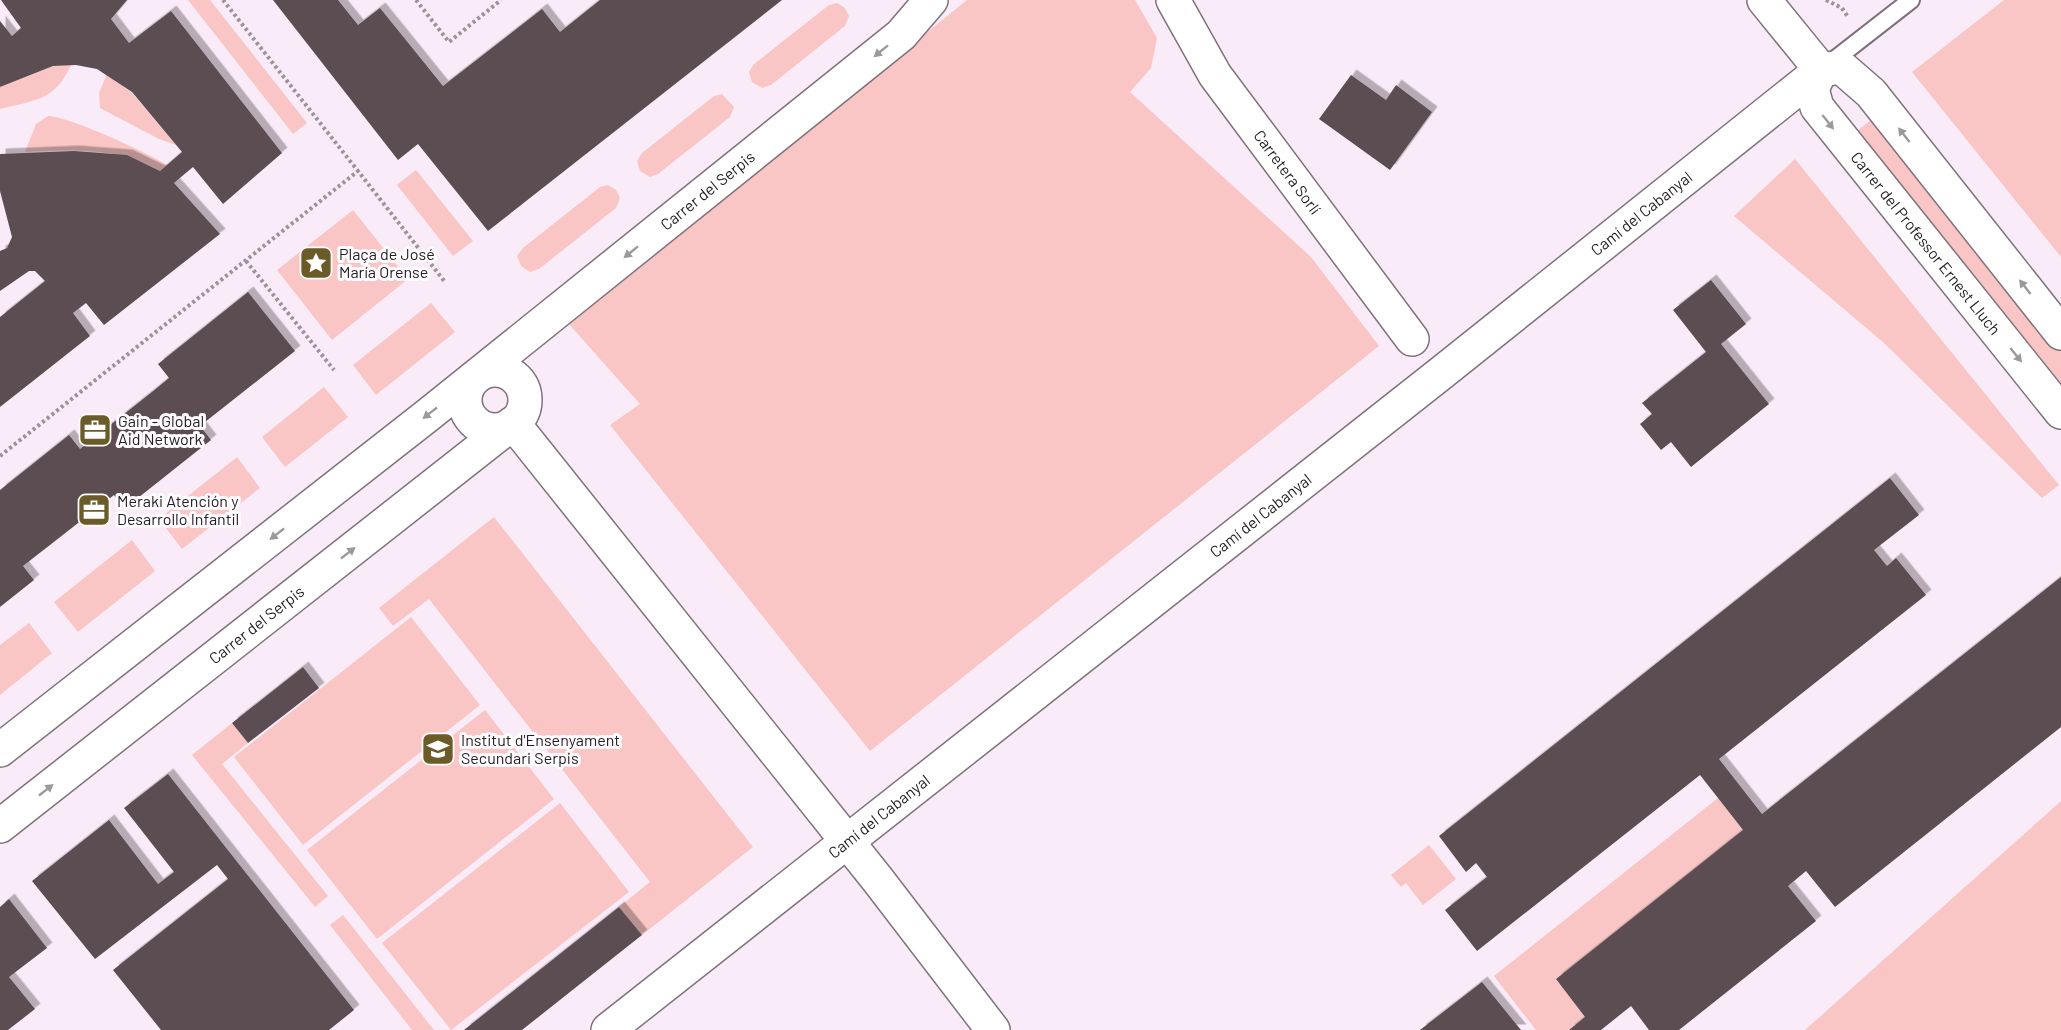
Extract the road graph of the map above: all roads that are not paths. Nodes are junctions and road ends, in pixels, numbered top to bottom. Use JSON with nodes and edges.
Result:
{"nodes":[{"id":1,"x":1173,"y":0,"type":"edge"},
{"id":2,"x":1764,"y":0,"type":"edge"},
{"id":3,"x":1911,"y":0,"type":"edge"},
{"id":4,"x":926,"y":3,"type":"edge"},
{"id":5,"x":1821,"y":70,"type":"junction"},
{"id":6,"x":2061,"y":333,"type":"edge"},
{"id":7,"x":1412,"y":339,"type":"dead end"},
{"id":8,"x":476,"y":376,"type":"junction"},
{"id":9,"x":2061,"y":412,"type":"edge"},
{"id":10,"x":513,"y":423,"type":"junction"},
{"id":11,"x":0,"y":750,"type":"edge"},
{"id":12,"x":0,"y":826,"type":"edge"},
{"id":13,"x":847,"y":842,"type":"junction"},
{"id":14,"x":608,"y":1030,"type":"edge"},
{"id":15,"x":993,"y":1030,"type":"edge"}],
"edges":[{"from":1,"to":7,"type":"street","name":"Carretera Sorlí"},
{"from":2,"to":5,"type":"street"},
{"from":3,"to":5,"type":"lane","name":"Camí del Cabanyal"},
{"from":4,"to":8,"type":"street","name":"Carrer del Serpis","one_way":true},
{"from":6,"to":5,"type":"street","one_way":true},
{"from":5,"to":9,"type":"street","name":"Carrer del Professor Ernest Lluch","one_way":true},
{"from":5,"to":13,"type":"street","name":"Camí del Cabanyal"},
{"from":8,"to":10,"type":"street","name":"Carrer del Serpis"},
{"from":8,"to":11,"type":"street","name":"Carrer del Serpis","one_way":true},
{"from":12,"to":10,"type":"street","name":"Carrer del Serpis","one_way":true},
{"from":10,"to":13,"type":"street"},
{"from":13,"to":14,"type":"street","name":"Camí del Cabanyal"},
{"from":13,"to":15,"type":"street"}]}
